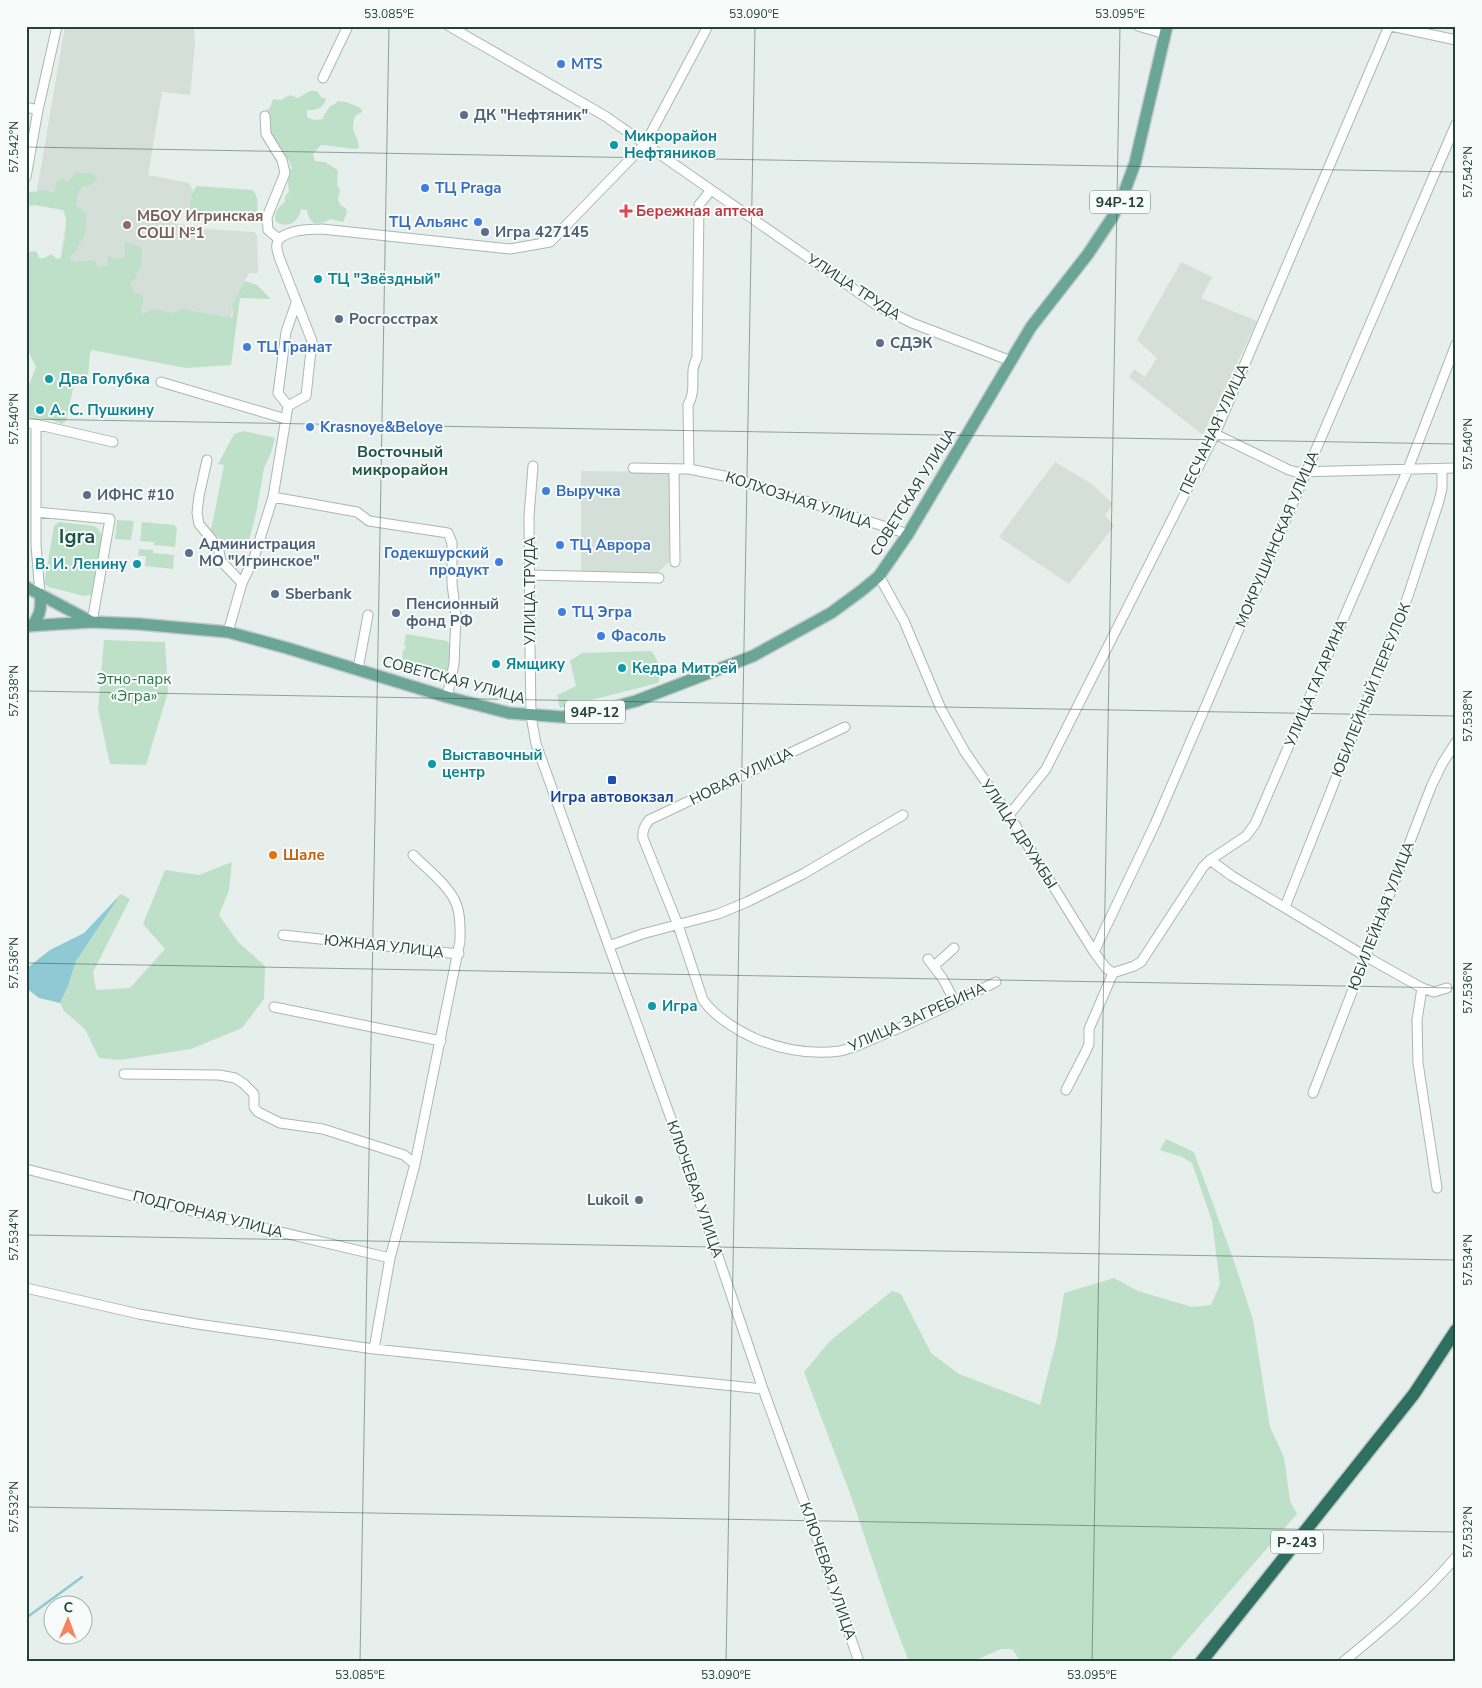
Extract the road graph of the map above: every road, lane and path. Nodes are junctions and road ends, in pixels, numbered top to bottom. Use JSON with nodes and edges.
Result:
{"nodes":[{"id":1,"x":57,"y":26,"type":"edge"},
{"id":2,"x":348,"y":26,"type":"edge"},
{"id":3,"x":449,"y":26,"type":"edge"},
{"id":4,"x":708,"y":26,"type":"edge"},
{"id":5,"x":1138,"y":26,"type":"edge"},
{"id":6,"x":1390,"y":26,"type":"edge"},
{"id":7,"x":1166,"y":30,"type":"edge"},
{"id":8,"x":1456,"y":40,"type":"edge"},
{"id":9,"x":323,"y":78,"type":"dead end"},
{"id":10,"x":26,"y":107,"type":"edge"},
{"id":11,"x":38,"y":110,"type":"junction"},
{"id":12,"x":265,"y":116,"type":"dead end"},
{"id":13,"x":1456,"y":124,"type":"edge"},
{"id":14,"x":644,"y":144,"type":"junction"},
{"id":15,"x":26,"y":177,"type":"edge"},
{"id":16,"x":711,"y":190,"type":"junction"},
{"id":17,"x":279,"y":239,"type":"junction"},
{"id":18,"x":296,"y":303,"type":"junction"},
{"id":19,"x":1456,"y":344,"type":"edge"},
{"id":20,"x":1011,"y":360,"type":"junction"},
{"id":21,"x":161,"y":382,"type":"dead end"},
{"id":22,"x":288,"y":406,"type":"junction"},
{"id":23,"x":286,"y":419,"type":"junction"},
{"id":24,"x":26,"y":422,"type":"edge"},
{"id":25,"x":36,"y":424,"type":"junction"},
{"id":26,"x":1214,"y":434,"type":"junction"},
{"id":27,"x":113,"y":442,"type":"dead end"},
{"id":28,"x":207,"y":460,"type":"dead end"},
{"id":29,"x":533,"y":466,"type":"dead end"},
{"id":30,"x":633,"y":468,"type":"dead end"},
{"id":31,"x":1442,"y":468,"type":"junction"},
{"id":32,"x":1456,"y":468,"type":"edge"},
{"id":33,"x":674,"y":469,"type":"junction"},
{"id":34,"x":689,"y":469,"type":"junction"},
{"id":35,"x":1408,"y":469,"type":"junction"},
{"id":36,"x":1305,"y":473,"type":"junction"},
{"id":37,"x":273,"y":497,"type":"junction"},
{"id":38,"x":36,"y":512,"type":"junction"},
{"id":39,"x":908,"y":534,"type":"junction"},
{"id":40,"x":31,"y":544,"type":"edge"},
{"id":41,"x":675,"y":562,"type":"dead end"},
{"id":42,"x":530,"y":575,"type":"junction"},
{"id":43,"x":879,"y":576,"type":"junction"},
{"id":44,"x":660,"y":578,"type":"dead end"},
{"id":45,"x":242,"y":583,"type":"junction"},
{"id":46,"x":26,"y":587,"type":"edge"},
{"id":47,"x":40,"y":594,"type":"junction"},
{"id":48,"x":368,"y":615,"type":"dead end"},
{"id":49,"x":92,"y":622,"type":"junction"},
{"id":50,"x":29,"y":626,"type":"edge"},
{"id":51,"x":228,"y":632,"type":"junction"},
{"id":52,"x":358,"y":669,"type":"junction"},
{"id":53,"x":447,"y":697,"type":"junction"},
{"id":54,"x":531,"y":716,"type":"junction"},
{"id":55,"x":845,"y":726,"type":"dead end"},
{"id":56,"x":1456,"y":742,"type":"edge"},
{"id":57,"x":1009,"y":814,"type":"junction"},
{"id":58,"x":903,"y":815,"type":"dead end"},
{"id":59,"x":643,"y":832,"type":"joint"},
{"id":60,"x":413,"y":855,"type":"dead end"},
{"id":61,"x":1210,"y":860,"type":"junction"},
{"id":62,"x":1285,"y":907,"type":"junction"},
{"id":63,"x":678,"y":925,"type":"junction"},
{"id":64,"x":283,"y":935,"type":"dead end"},
{"id":65,"x":609,"y":946,"type":"junction"},
{"id":66,"x":954,"y":948,"type":"dead end"},
{"id":67,"x":1094,"y":952,"type":"junction"},
{"id":68,"x":459,"y":954,"type":"junction"},
{"id":69,"x":1365,"y":956,"type":"junction"},
{"id":70,"x":1113,"y":973,"type":"junction"},
{"id":71,"x":996,"y":982,"type":"dead end"},
{"id":72,"x":1422,"y":988,"type":"junction"},
{"id":73,"x":1447,"y":988,"type":"dead end"},
{"id":74,"x":955,"y":1002,"type":"junction"},
{"id":75,"x":274,"y":1007,"type":"dead end"},
{"id":76,"x":441,"y":1041,"type":"junction"},
{"id":77,"x":124,"y":1074,"type":"dead end"},
{"id":78,"x":1066,"y":1090,"type":"dead end"},
{"id":79,"x":1313,"y":1093,"type":"dead end"},
{"id":80,"x":415,"y":1164,"type":"junction"},
{"id":81,"x":26,"y":1169,"type":"edge"},
{"id":82,"x":1437,"y":1188,"type":"dead end"},
{"id":83,"x":390,"y":1258,"type":"junction"},
{"id":84,"x":26,"y":1288,"type":"edge"},
{"id":85,"x":1456,"y":1330,"type":"edge"},
{"id":86,"x":374,"y":1349,"type":"junction"},
{"id":87,"x":763,"y":1389,"type":"junction"},
{"id":88,"x":1456,"y":1557,"type":"edge"},
{"id":89,"x":859,"y":1662,"type":"edge"},
{"id":90,"x":1201,"y":1662,"type":"edge"},
{"id":91,"x":1343,"y":1662,"type":"edge"}],
"edges":[{"from":1,"to":11,"type":"street"},
{"from":2,"to":9,"type":"street"},
{"from":3,"to":14,"type":"street","name":"УЛИЦА ТРУДА"},
{"from":4,"to":14,"type":"street"},
{"from":5,"to":7,"type":"street"},
{"from":6,"to":8,"type":"street"},
{"from":6,"to":26,"type":"street","name":"ПЕСЧАНАЯ УЛИЦА"},
{"from":7,"to":20,"type":"main road","name":"СОВЕТСКАЯ УЛИЦА","number":"94Р-12"},
{"from":10,"to":11,"type":"street"},
{"from":11,"to":15,"type":"street"},
{"from":12,"to":17,"type":"street"},
{"from":13,"to":36,"type":"street","name":"МОКРУШИНСКАЯ УЛИЦА"},
{"from":14,"to":16,"type":"street","name":"УЛИЦА ТРУДА"},
{"from":14,"to":17,"type":"street"},
{"from":16,"to":20,"type":"street","name":"УЛИЦА ТРУДА"},
{"from":16,"to":34,"type":"street"},
{"from":17,"to":18,"type":"street"},
{"from":18,"to":22,"type":"street"},
{"from":18,"to":22,"type":"street"},
{"from":19,"to":35,"type":"street","name":"УЛИЦА ГАГАРИНА"},
{"from":20,"to":39,"type":"main road","name":"СОВЕТСКАЯ УЛИЦА","number":"94Р-12"},
{"from":21,"to":23,"type":"street"},
{"from":22,"to":23,"type":"street"},
{"from":23,"to":37,"type":"street"},
{"from":24,"to":25,"type":"street"},
{"from":25,"to":27,"type":"street"},
{"from":25,"to":38,"type":"street"},
{"from":26,"to":36,"type":"street"},
{"from":26,"to":57,"type":"street","name":"ПЕСЧАНАЯ УЛИЦА"},
{"from":28,"to":45,"type":"street"},
{"from":29,"to":42,"type":"street","name":"УЛИЦА ТРУДА"},
{"from":30,"to":33,"type":"street","name":"КОЛХОЗНАЯ УЛИЦА"},
{"from":31,"to":32,"type":"street"},
{"from":31,"to":35,"type":"street"},
{"from":31,"to":62,"type":"street","name":"ЮБИЛЕЙНЫЙ ПЕРЕУЛОК"},
{"from":33,"to":34,"type":"street","name":"КОЛХОЗНАЯ УЛИЦА"},
{"from":33,"to":41,"type":"street"},
{"from":34,"to":39,"type":"street","name":"КОЛХОЗНАЯ УЛИЦА"},
{"from":35,"to":36,"type":"street"},
{"from":35,"to":61,"type":"street","name":"УЛИЦА ГАГАРИНА"},
{"from":36,"to":67,"type":"street","name":"МОКРУШИНСКАЯ УЛИЦА"},
{"from":37,"to":45,"type":"street"},
{"from":37,"to":53,"type":"street"},
{"from":38,"to":40,"type":"street"},
{"from":38,"to":49,"type":"street"},
{"from":39,"to":43,"type":"main road","name":"СОВЕТСКАЯ УЛИЦА","number":"94Р-12"},
{"from":40,"to":47,"type":"street"},
{"from":42,"to":44,"type":"street"},
{"from":42,"to":54,"type":"street","name":"УЛИЦА ТРУДА"},
{"from":43,"to":54,"type":"main road","name":"СОВЕТСКАЯ УЛИЦА","number":"94Р-12"},
{"from":43,"to":57,"type":"street","name":"УЛИЦА ДРУЖБЫ"},
{"from":45,"to":51,"type":"street"},
{"from":46,"to":47,"type":"main road"},
{"from":47,"to":49,"type":"main road"},
{"from":47,"to":50,"type":"main road"},
{"from":48,"to":52,"type":"street"},
{"from":49,"to":50,"type":"main road","name":"СОВЕТСКАЯ УЛИЦА","number":"94Р-12"},
{"from":49,"to":51,"type":"main road","name":"СОВЕТСКАЯ УЛИЦА","number":"94Р-12"},
{"from":51,"to":52,"type":"main road","name":"СОВЕТСКАЯ УЛИЦА","number":"94Р-12"},
{"from":52,"to":53,"type":"main road","name":"СОВЕТСКАЯ УЛИЦА","number":"94Р-12"},
{"from":53,"to":54,"type":"main road","name":"СОВЕТСКАЯ УЛИЦА","number":"94Р-12"},
{"from":54,"to":65,"type":"street","name":"КЛЮЧЕВАЯ УЛИЦА"},
{"from":55,"to":59,"type":"street","name":"НОВАЯ УЛИЦА"},
{"from":56,"to":69,"type":"street","name":"ЮБИЛЕЙНАЯ УЛИЦА"},
{"from":57,"to":67,"type":"street","name":"УЛИЦА ДРУЖБЫ"},
{"from":58,"to":63,"type":"street"},
{"from":59,"to":63,"type":"street","name":"УЛИЦА ЗАГРЕБИНА"},
{"from":60,"to":68,"type":"street","name":"ЮЖНАЯ УЛИЦА"},
{"from":61,"to":62,"type":"street"},
{"from":61,"to":70,"type":"street","name":"УЛИЦА ГАГАРИНА"},
{"from":62,"to":69,"type":"street"},
{"from":63,"to":65,"type":"street"},
{"from":63,"to":74,"type":"street","name":"УЛИЦА ЗАГРЕБИНА"},
{"from":64,"to":68,"type":"street","name":"ЮЖНАЯ УЛИЦА"},
{"from":65,"to":87,"type":"street","name":"КЛЮЧЕВАЯ УЛИЦА"},
{"from":66,"to":74,"type":"street"},
{"from":67,"to":70,"type":"street","name":"УЛИЦА ДРУЖБЫ"},
{"from":68,"to":76,"type":"street"},
{"from":69,"to":72,"type":"street"},
{"from":69,"to":79,"type":"street","name":"ЮБИЛЕЙНАЯ УЛИЦА"},
{"from":70,"to":78,"type":"street"},
{"from":71,"to":74,"type":"street","name":"УЛИЦА ЗАГРЕБИНА"},
{"from":72,"to":73,"type":"street"},
{"from":72,"to":82,"type":"street"},
{"from":75,"to":76,"type":"street"},
{"from":76,"to":80,"type":"street"},
{"from":77,"to":80,"type":"street"},
{"from":80,"to":83,"type":"street"},
{"from":81,"to":83,"type":"street","name":"ПОДГОРНАЯ УЛИЦА"},
{"from":83,"to":86,"type":"street"},
{"from":84,"to":86,"type":"street"},
{"from":85,"to":90,"type":"highway","number":"Р-243"},
{"from":86,"to":87,"type":"street"},
{"from":87,"to":89,"type":"street","name":"КЛЮЧЕВАЯ УЛИЦА"},
{"from":88,"to":91,"type":"street"}]}
